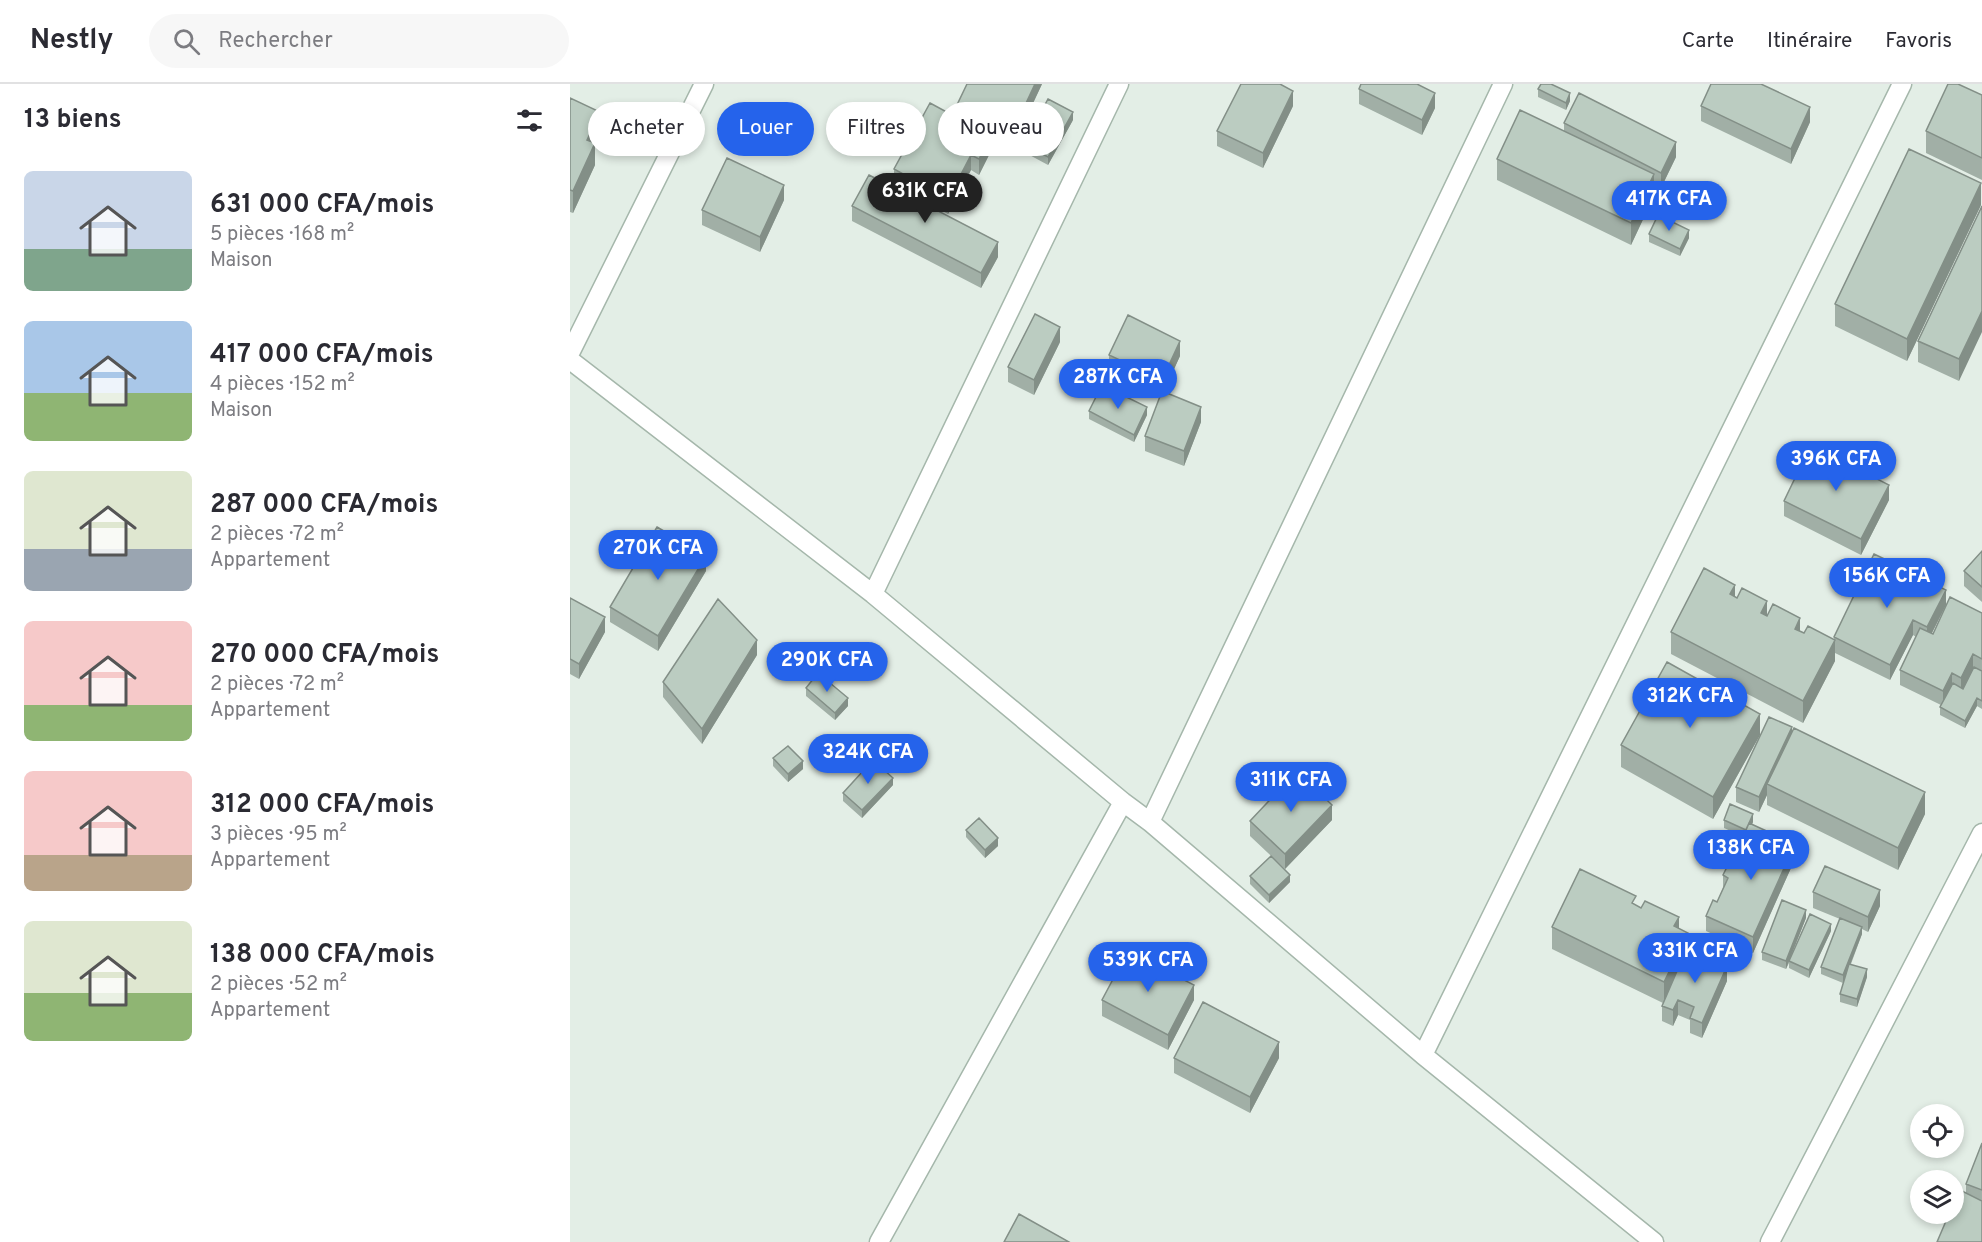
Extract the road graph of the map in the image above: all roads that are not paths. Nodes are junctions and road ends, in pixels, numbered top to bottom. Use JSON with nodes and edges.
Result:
{"nodes":[{"id":1,"x":704,"y":84,"type":"edge"},
{"id":2,"x":1119,"y":84,"type":"edge"},
{"id":3,"x":1503,"y":84,"type":"edge"},
{"id":4,"x":1902,"y":84,"type":"edge"},
{"id":5,"x":570,"y":353,"type":"edge"},
{"id":6,"x":570,"y":360,"type":"edge"},
{"id":7,"x":873,"y":594,"type":"junction"},
{"id":8,"x":1122,"y":802,"type":"junction"},
{"id":9,"x":1150,"y":822,"type":"junction"},
{"id":10,"x":1982,"y":833,"type":"edge"},
{"id":11,"x":1423,"y":1055,"type":"junction"},
{"id":12,"x":879,"y":1242,"type":"edge"},
{"id":13,"x":1654,"y":1242,"type":"edge"},
{"id":14,"x":1770,"y":1242,"type":"edge"}],
"edges":[{"from":1,"to":5,"type":"street"},
{"from":2,"to":7,"type":"street"},
{"from":3,"to":9,"type":"street"},
{"from":4,"to":11,"type":"street"},
{"from":6,"to":7,"type":"street"},
{"from":7,"to":8,"type":"street"},
{"from":8,"to":9,"type":"street"},
{"from":8,"to":12,"type":"street"},
{"from":9,"to":11,"type":"street"},
{"from":10,"to":14,"type":"street"},
{"from":11,"to":13,"type":"street"}]}
